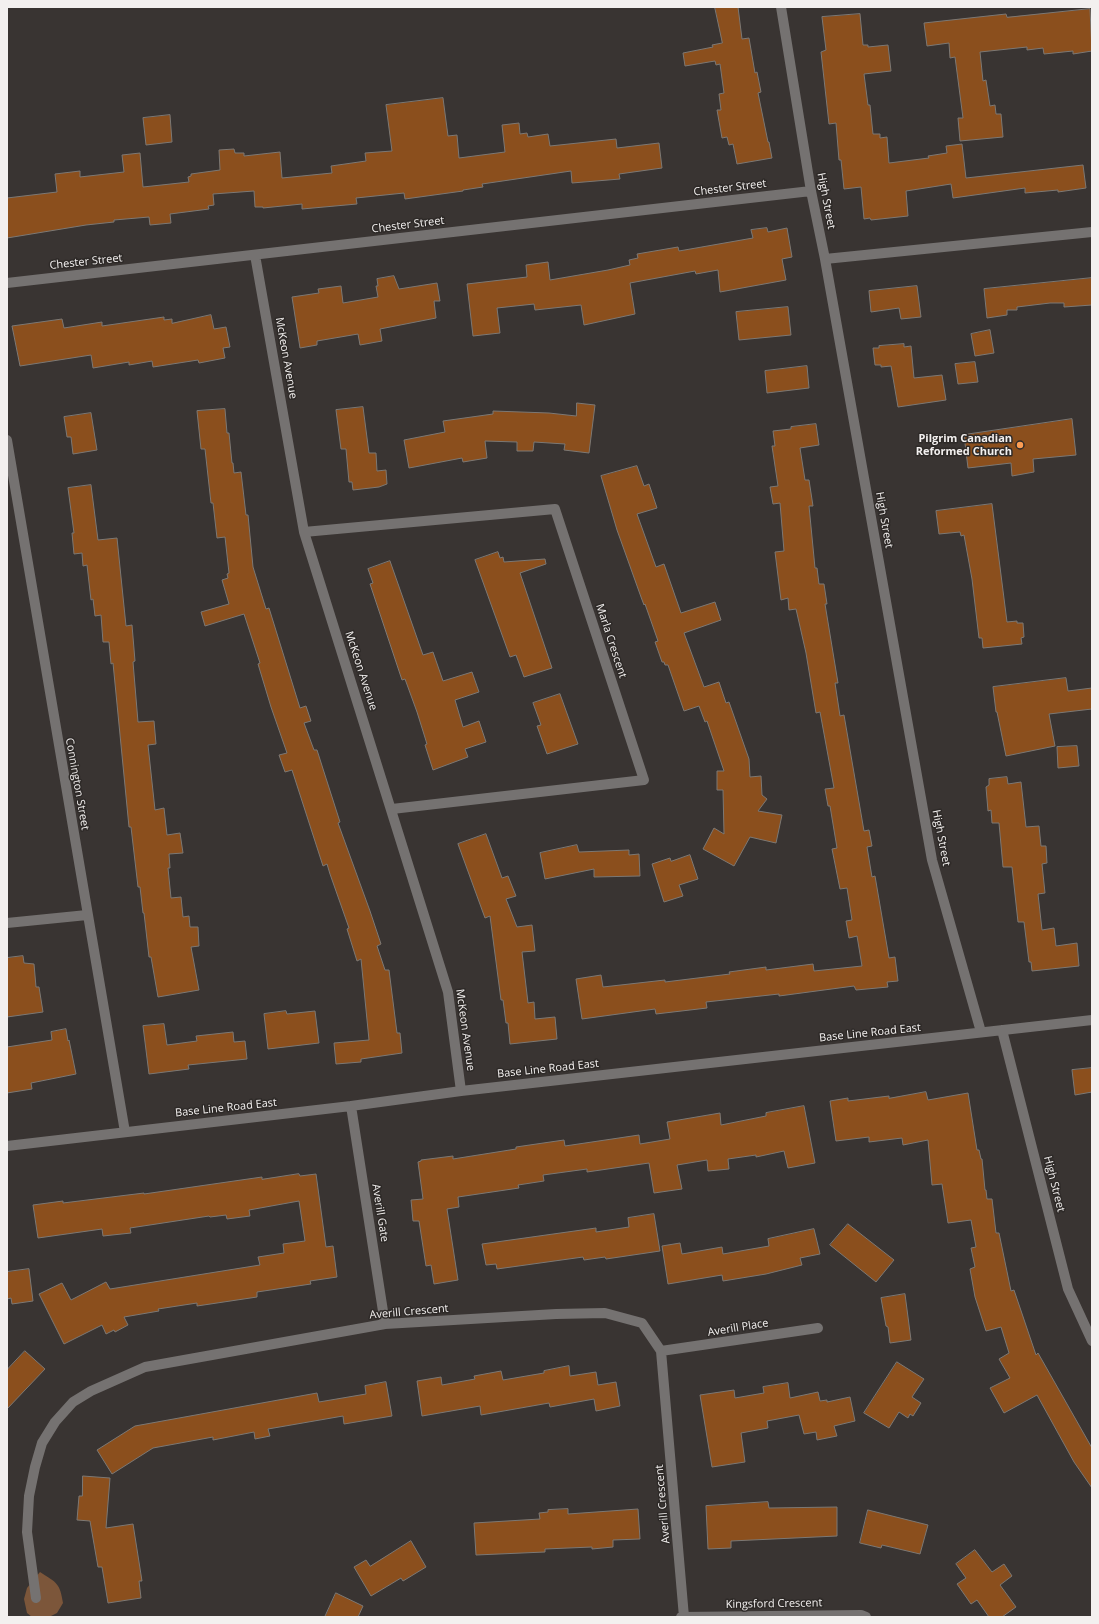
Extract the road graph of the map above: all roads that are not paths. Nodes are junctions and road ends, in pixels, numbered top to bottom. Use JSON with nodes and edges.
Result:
{"nodes":[{"id":1,"x":781,"y":7,"type":"edge"},
{"id":2,"x":811,"y":191,"type":"junction"},
{"id":3,"x":1092,"y":232,"type":"edge"},
{"id":4,"x":255,"y":255,"type":"junction"},
{"id":5,"x":825,"y":259,"type":"junction"},
{"id":6,"x":7,"y":283,"type":"edge"},
{"id":7,"x":7,"y":440,"type":"edge"},
{"id":8,"x":304,"y":532,"type":"junction"},
{"id":9,"x":392,"y":809,"type":"junction"},
{"id":10,"x":87,"y":915,"type":"junction"},
{"id":11,"x":7,"y":923,"type":"edge"},
{"id":12,"x":1092,"y":1020,"type":"edge"},
{"id":13,"x":1002,"y":1030,"type":"junction"},
{"id":14,"x":982,"y":1032,"type":"junction"},
{"id":15,"x":460,"y":1090,"type":"junction"},
{"id":16,"x":351,"y":1106,"type":"junction"},
{"id":17,"x":125,"y":1132,"type":"junction"},
{"id":18,"x":7,"y":1146,"type":"edge"},
{"id":19,"x":385,"y":1324,"type":"junction"},
{"id":20,"x":818,"y":1328,"type":"dead end"},
{"id":21,"x":1092,"y":1341,"type":"edge"},
{"id":22,"x":661,"y":1351,"type":"junction"},
{"id":23,"x":36,"y":1598,"type":"dead end"},
{"id":24,"x":683,"y":1617,"type":"edge"},
{"id":25,"x":866,"y":1617,"type":"edge"}],
"edges":[{"from":1,"to":2,"type":"street","name":"High Street"},
{"from":2,"to":4,"type":"street","name":"Chester Street"},
{"from":2,"to":5,"type":"street","name":"High Street"},
{"from":3,"to":5,"type":"street"},
{"from":4,"to":6,"type":"street","name":"Chester Street"},
{"from":4,"to":8,"type":"street","name":"McKeon Avenue"},
{"from":5,"to":14,"type":"street","name":"High Street"},
{"from":7,"to":10,"type":"street","name":"Connington Street"},
{"from":8,"to":9,"type":"street","name":"McKeon Avenue"},
{"from":8,"to":9,"type":"street","name":"Marla Crescent"},
{"from":9,"to":15,"type":"street","name":"McKeon Avenue"},
{"from":10,"to":11,"type":"street"},
{"from":10,"to":17,"type":"street","name":"Connington Street"},
{"from":12,"to":13,"type":"street","name":"Base Line Road East"},
{"from":13,"to":14,"type":"street","name":"Base Line Road East"},
{"from":13,"to":21,"type":"street","name":"High Street"},
{"from":14,"to":15,"type":"street","name":"Base Line Road East"},
{"from":15,"to":16,"type":"street","name":"Base Line Road East"},
{"from":16,"to":17,"type":"street","name":"Base Line Road East"},
{"from":16,"to":19,"type":"street","name":"Averill Gate"},
{"from":17,"to":18,"type":"street","name":"Base Line Road East"},
{"from":19,"to":22,"type":"street","name":"Averill Crescent"},
{"from":19,"to":23,"type":"street","name":"Averill Crescent"},
{"from":20,"to":22,"type":"street","name":"Averill Place"},
{"from":22,"to":24,"type":"street","name":"Averill Crescent"},
{"from":24,"to":25,"type":"street","name":"Kingsford Crescent"}]}
